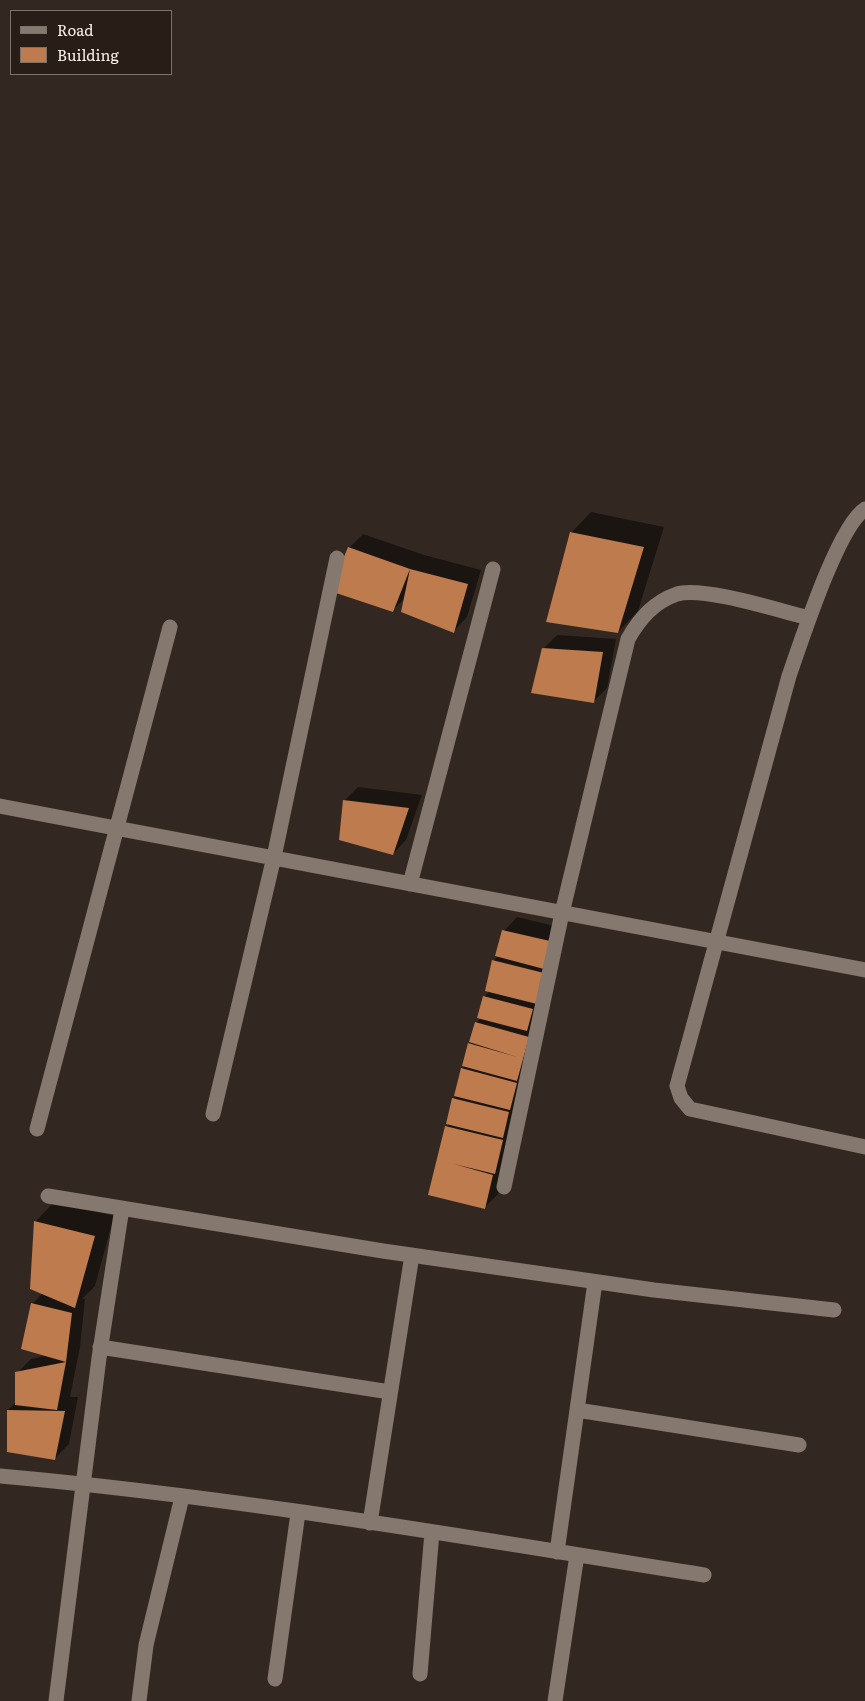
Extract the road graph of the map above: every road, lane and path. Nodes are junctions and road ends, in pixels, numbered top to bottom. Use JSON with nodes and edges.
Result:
{"nodes":[{"id":1,"x":865,"y":509,"type":"edge"},
{"id":2,"x":337,"y":558,"type":"dead end"},
{"id":3,"x":493,"y":569,"type":"dead end"},
{"id":4,"x":809,"y":618,"type":"junction"},
{"id":5,"x":170,"y":627,"type":"dead end"},
{"id":6,"x":0,"y":806,"type":"edge"},
{"id":7,"x":117,"y":828,"type":"junction"},
{"id":8,"x":274,"y":857,"type":"junction"},
{"id":9,"x":410,"y":884,"type":"junction"},
{"id":10,"x":562,"y":913,"type":"junction"},
{"id":11,"x":717,"y":942,"type":"junction"},
{"id":12,"x":865,"y":970,"type":"edge"},
{"id":13,"x":214,"y":1114,"type":"dead end"},
{"id":14,"x":37,"y":1129,"type":"dead end"},
{"id":15,"x":865,"y":1147,"type":"edge"},
{"id":16,"x":504,"y":1187,"type":"dead end"},
{"id":17,"x":48,"y":1196,"type":"dead end"},
{"id":18,"x":122,"y":1208,"type":"junction"},
{"id":19,"x":412,"y":1255,"type":"junction"},
{"id":20,"x":595,"y":1282,"type":"junction"},
{"id":21,"x":834,"y":1310,"type":"dead end"},
{"id":22,"x":100,"y":1347,"type":"junction"},
{"id":23,"x":390,"y":1392,"type":"junction"},
{"id":24,"x":577,"y":1410,"type":"junction"},
{"id":25,"x":799,"y":1445,"type":"dead end"},
{"id":26,"x":0,"y":1476,"type":"edge"},
{"id":27,"x":84,"y":1484,"type":"junction"},
{"id":28,"x":182,"y":1497,"type":"junction"},
{"id":29,"x":298,"y":1513,"type":"junction"},
{"id":30,"x":370,"y":1523,"type":"junction"},
{"id":31,"x":432,"y":1532,"type":"junction"},
{"id":32,"x":557,"y":1552,"type":"junction"},
{"id":33,"x":577,"y":1555,"type":"junction"},
{"id":34,"x":704,"y":1575,"type":"dead end"},
{"id":35,"x":420,"y":1674,"type":"dead end"},
{"id":36,"x":275,"y":1679,"type":"dead end"},
{"id":37,"x":56,"y":1701,"type":"edge"},
{"id":38,"x":139,"y":1701,"type":"edge"},
{"id":39,"x":555,"y":1701,"type":"edge"}],
"edges":[{"from":1,"to":4,"type":"street"},
{"from":2,"to":8,"type":"street"},
{"from":3,"to":9,"type":"street"},
{"from":4,"to":10,"type":"street"},
{"from":4,"to":11,"type":"street"},
{"from":5,"to":7,"type":"street"},
{"from":6,"to":7,"type":"street"},
{"from":7,"to":8,"type":"street"},
{"from":7,"to":14,"type":"street"},
{"from":8,"to":9,"type":"street"},
{"from":8,"to":13,"type":"street"},
{"from":9,"to":10,"type":"street"},
{"from":10,"to":11,"type":"street"},
{"from":10,"to":16,"type":"street"},
{"from":11,"to":12,"type":"street"},
{"from":11,"to":15,"type":"street"},
{"from":17,"to":18,"type":"street"},
{"from":18,"to":19,"type":"street"},
{"from":18,"to":22,"type":"street"},
{"from":19,"to":20,"type":"street"},
{"from":19,"to":23,"type":"street"},
{"from":20,"to":21,"type":"street"},
{"from":20,"to":24,"type":"street"},
{"from":22,"to":23,"type":"street"},
{"from":22,"to":27,"type":"street"},
{"from":23,"to":30,"type":"street"},
{"from":24,"to":25,"type":"street"},
{"from":24,"to":32,"type":"street"},
{"from":26,"to":27,"type":"street"},
{"from":27,"to":28,"type":"street"},
{"from":27,"to":37,"type":"street"},
{"from":28,"to":29,"type":"street"},
{"from":28,"to":38,"type":"street"},
{"from":29,"to":30,"type":"street"},
{"from":29,"to":36,"type":"street"},
{"from":30,"to":31,"type":"street"},
{"from":31,"to":32,"type":"street"},
{"from":31,"to":35,"type":"street"},
{"from":32,"to":33,"type":"street"},
{"from":33,"to":34,"type":"street"},
{"from":33,"to":39,"type":"street"}]}
